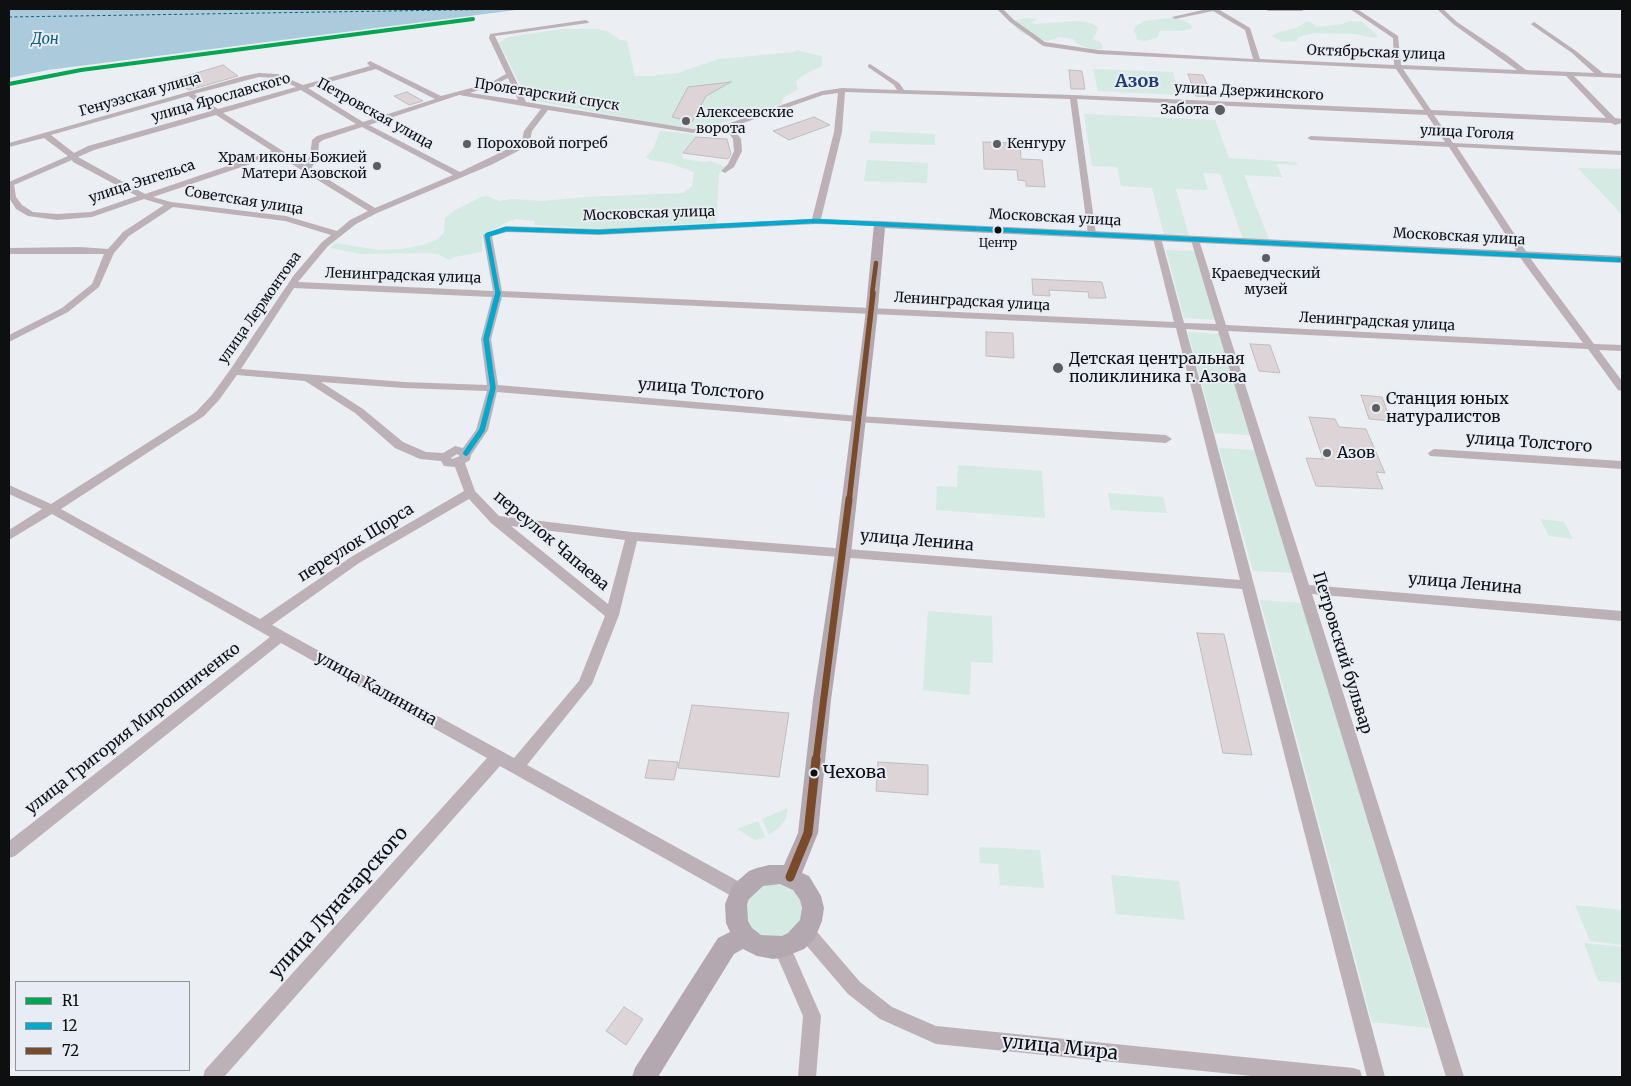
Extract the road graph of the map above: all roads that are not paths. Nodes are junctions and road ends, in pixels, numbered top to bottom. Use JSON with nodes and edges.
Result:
{"nodes":[{"id":1,"x":1000,"y":9,"type":"edge"},
{"id":2,"x":1214,"y":9,"type":"edge"},
{"id":3,"x":1268,"y":9,"type":"edge"},
{"id":4,"x":1302,"y":9,"type":"edge"},
{"id":5,"x":1353,"y":9,"type":"edge"},
{"id":6,"x":1440,"y":9,"type":"edge"},
{"id":7,"x":1175,"y":17,"type":"dead end"},
{"id":8,"x":586,"y":22,"type":"dead end"},
{"id":9,"x":1534,"y":24,"type":"dead end"},
{"id":10,"x":368,"y":61,"type":"dead end"},
{"id":11,"x":1257,"y":61,"type":"junction"},
{"id":12,"x":377,"y":66,"type":"junction"},
{"id":13,"x":870,"y":66,"type":"dead end"},
{"id":14,"x":1398,"y":67,"type":"junction"},
{"id":15,"x":1524,"y":72,"type":"junction"},
{"id":16,"x":1568,"y":74,"type":"junction"},
{"id":17,"x":508,"y":75,"type":"junction"},
{"id":18,"x":1601,"y":75,"type":"junction"},
{"id":19,"x":278,"y":76,"type":"joint"},
{"id":20,"x":1622,"y":76,"type":"edge"},
{"id":21,"x":303,"y":88,"type":"junction"},
{"id":22,"x":842,"y":90,"type":"junction"},
{"id":23,"x":902,"y":92,"type":"junction"},
{"id":24,"x":459,"y":93,"type":"junction"},
{"id":25,"x":189,"y":94,"type":"junction"},
{"id":26,"x":1073,"y":97,"type":"junction"},
{"id":27,"x":439,"y":98,"type":"junction"},
{"id":28,"x":523,"y":103,"type":"junction"},
{"id":29,"x":546,"y":107,"type":"junction"},
{"id":30,"x":217,"y":113,"type":"junction"},
{"id":31,"x":1430,"y":113,"type":"junction"},
{"id":32,"x":1614,"y":121,"type":"junction"},
{"id":33,"x":1622,"y":121,"type":"edge"},
{"id":34,"x":362,"y":124,"type":"junction"},
{"id":35,"x":728,"y":126,"type":"junction"},
{"id":36,"x":1622,"y":129,"type":"edge"},
{"id":37,"x":701,"y":130,"type":"joint"},
{"id":38,"x":45,"y":135,"type":"junction"},
{"id":39,"x":1311,"y":138,"type":"dead end"},
{"id":40,"x":9,"y":145,"type":"edge"},
{"id":41,"x":1451,"y":145,"type":"junction"},
{"id":42,"x":278,"y":152,"type":"junction"},
{"id":43,"x":1622,"y":153,"type":"edge"},
{"id":44,"x":73,"y":155,"type":"junction"},
{"id":45,"x":307,"y":170,"type":"junction"},
{"id":46,"x":724,"y":171,"type":"dead end"},
{"id":47,"x":460,"y":175,"type":"junction"},
{"id":48,"x":145,"y":197,"type":"junction"},
{"id":49,"x":171,"y":204,"type":"junction"},
{"id":50,"x":374,"y":211,"type":"junction"},
{"id":51,"x":816,"y":222,"type":"junction"},
{"id":52,"x":880,"y":224,"type":"junction"},
{"id":53,"x":338,"y":234,"type":"junction"},
{"id":54,"x":1092,"y":234,"type":"junction"},
{"id":55,"x":1157,"y":238,"type":"junction"},
{"id":56,"x":1195,"y":240,"type":"junction"},
{"id":57,"x":9,"y":251,"type":"edge"},
{"id":58,"x":110,"y":252,"type":"junction"},
{"id":59,"x":1524,"y":255,"type":"junction"},
{"id":60,"x":1622,"y":260,"type":"edge"},
{"id":61,"x":291,"y":285,"type":"junction"},
{"id":62,"x":498,"y":294,"type":"junction"},
{"id":63,"x":872,"y":310,"type":"junction"},
{"id":64,"x":1180,"y":326,"type":"junction"},
{"id":65,"x":1223,"y":328,"type":"junction"},
{"id":66,"x":9,"y":339,"type":"edge"},
{"id":67,"x":1593,"y":347,"type":"junction"},
{"id":68,"x":1622,"y":348,"type":"edge"},
{"id":69,"x":234,"y":372,"type":"junction"},
{"id":70,"x":307,"y":378,"type":"junction"},
{"id":71,"x":492,"y":388,"type":"junction"},
{"id":72,"x":1622,"y":388,"type":"edge"},
{"id":73,"x":858,"y":420,"type":"junction"},
{"id":74,"x":1166,"y":439,"type":"dead end"},
{"id":75,"x":1434,"y":453,"type":"dead end"},
{"id":76,"x":462,"y":458,"type":"junction"},
{"id":77,"x":1622,"y":466,"type":"edge"},
{"id":78,"x":9,"y":489,"type":"edge"},
{"id":79,"x":470,"y":493,"type":"junction"},
{"id":80,"x":52,"y":509,"type":"junction"},
{"id":81,"x":495,"y":520,"type":"junction"},
{"id":82,"x":9,"y":536,"type":"edge"},
{"id":83,"x":632,"y":536,"type":"junction"},
{"id":84,"x":843,"y":553,"type":"junction"},
{"id":85,"x":1248,"y":585,"type":"junction"},
{"id":86,"x":1304,"y":589,"type":"junction"},
{"id":87,"x":612,"y":615,"type":"junction"},
{"id":88,"x":1622,"y":616,"type":"edge"},
{"id":89,"x":262,"y":625,"type":"junction"},
{"id":90,"x":280,"y":636,"type":"junction"},
{"id":91,"x":498,"y":757,"type":"junction"},
{"id":92,"x":516,"y":767,"type":"junction"},
{"id":93,"x":9,"y":851,"type":"edge"},
{"id":94,"x":790,"y":877,"type":"junction"},
{"id":95,"x":741,"y":892,"type":"junction"},
{"id":96,"x":806,"y":932,"type":"junction"},
{"id":97,"x":744,"y":936,"type":"junction"},
{"id":98,"x":782,"y":947,"type":"junction"},
{"id":99,"x":212,"y":1077,"type":"edge"},
{"id":100,"x":644,"y":1077,"type":"edge"},
{"id":101,"x":807,"y":1077,"type":"edge"},
{"id":102,"x":1353,"y":1077,"type":"edge"},
{"id":103,"x":1376,"y":1077,"type":"edge"},
{"id":104,"x":1455,"y":1077,"type":"edge"}],
"edges":[{"from":1,"to":11,"type":"street","name":"Октябрьская улица"},
{"from":2,"to":7,"type":"street"},
{"from":2,"to":11,"type":"street"},
{"from":3,"to":4,"type":"street"},
{"from":5,"to":14,"type":"street"},
{"from":6,"to":15,"type":"street"},
{"from":8,"to":17,"type":"street"},
{"from":9,"to":18,"type":"street"},
{"from":10,"to":12,"type":"street"},
{"from":11,"to":14,"type":"street","name":"Октябрьская улица"},
{"from":12,"to":21,"type":"street","name":"улица Ярославского"},
{"from":12,"to":27,"type":"street"},
{"from":13,"to":23,"type":"street"},
{"from":14,"to":15,"type":"street","name":"Октябрьская улица"},
{"from":14,"to":31,"type":"street"},
{"from":15,"to":16,"type":"street","name":"Октябрьская улица"},
{"from":16,"to":18,"type":"street","name":"Октябрьская улица"},
{"from":16,"to":32,"type":"street"},
{"from":17,"to":24,"type":"street"},
{"from":17,"to":28,"type":"street"},
{"from":18,"to":20,"type":"street","name":"Октябрьская улица"},
{"from":19,"to":21,"type":"street","name":"Петровская улица"},
{"from":19,"to":25,"type":"street","name":"Генуэзская улица"},
{"from":21,"to":30,"type":"street","name":"улица Ярославского"},
{"from":21,"to":34,"type":"street","name":"Петровская улица"},
{"from":22,"to":23,"type":"street","name":"улица Дзержинского"},
{"from":22,"to":35,"type":"street","name":"улица Дзержинского"},
{"from":22,"to":51,"type":"street"},
{"from":23,"to":26,"type":"street","name":"улица Дзержинского"},
{"from":24,"to":27,"type":"street","name":"Пролетарский спуск"},
{"from":24,"to":28,"type":"street","name":"Пролетарский спуск"},
{"from":25,"to":30,"type":"street"},
{"from":25,"to":38,"type":"street","name":"Генуэзская улица"},
{"from":26,"to":31,"type":"street","name":"улица Дзержинского"},
{"from":26,"to":54,"type":"street"},
{"from":27,"to":34,"type":"street"},
{"from":28,"to":29,"type":"street","name":"Пролетарский спуск"},
{"from":29,"to":37,"type":"street","name":"Пролетарский спуск"},
{"from":29,"to":47,"type":"street","name":"улица Лермонтова"},
{"from":30,"to":42,"type":"street"},
{"from":30,"to":44,"type":"street","name":"улица Ярославского"},
{"from":31,"to":32,"type":"street","name":"улица Дзержинского"},
{"from":31,"to":41,"type":"street"},
{"from":32,"to":33,"type":"street","name":"улица Дзержинского"},
{"from":32,"to":36,"type":"street"},
{"from":34,"to":45,"type":"street"},
{"from":34,"to":47,"type":"street","name":"Петровская улица"},
{"from":35,"to":37,"type":"street","name":"улица Дзержинского"},
{"from":35,"to":46,"type":"street"},
{"from":38,"to":40,"type":"street","name":"Генуэзская улица"},
{"from":38,"to":44,"type":"street","name":"Советская улица"},
{"from":39,"to":41,"type":"street","name":"улица Гоголя"},
{"from":41,"to":43,"type":"street","name":"улица Гоголя"},
{"from":41,"to":59,"type":"street"},
{"from":42,"to":45,"type":"street"},
{"from":42,"to":48,"type":"street","name":"улица Энгельса"},
{"from":44,"to":48,"type":"street","name":"Советская улица"},
{"from":44,"to":48,"type":"street","name":"улица Энгельса"},
{"from":45,"to":50,"type":"street"},
{"from":47,"to":50,"type":"street","name":"улица Лермонтова"},
{"from":48,"to":49,"type":"street","name":"Советская улица"},
{"from":49,"to":53,"type":"street","name":"Советская улица"},
{"from":49,"to":58,"type":"street"},
{"from":50,"to":53,"type":"street","name":"улица Лермонтова"},
{"from":51,"to":52,"type":"street","name":"Московская улица"},
{"from":51,"to":62,"type":"street","name":"Московская улица"},
{"from":52,"to":54,"type":"main road","name":"Московская улица"},
{"from":52,"to":63,"type":"main road"},
{"from":53,"to":61,"type":"street","name":"улица Лермонтова"},
{"from":54,"to":55,"type":"main road","name":"Московская улица"},
{"from":55,"to":56,"type":"main road","name":"Московская улица"},
{"from":55,"to":64,"type":"street"},
{"from":56,"to":59,"type":"main road","name":"Московская улица"},
{"from":56,"to":65,"type":"street","name":"Петровский бульвар"},
{"from":57,"to":58,"type":"street"},
{"from":58,"to":66,"type":"street"},
{"from":59,"to":60,"type":"main road","name":"Московская улица"},
{"from":59,"to":67,"type":"street"},
{"from":61,"to":62,"type":"street","name":"Ленинградская улица"},
{"from":61,"to":69,"type":"street","name":"улица Лермонтова"},
{"from":62,"to":63,"type":"street","name":"Ленинградская улица"},
{"from":62,"to":71,"type":"street"},
{"from":63,"to":64,"type":"street","name":"Ленинградская улица"},
{"from":63,"to":73,"type":"main road"},
{"from":64,"to":65,"type":"street","name":"Ленинградская улица"},
{"from":64,"to":85,"type":"street"},
{"from":65,"to":67,"type":"street","name":"Ленинградская улица"},
{"from":65,"to":86,"type":"street","name":"Петровский бульвар"},
{"from":67,"to":68,"type":"street","name":"Ленинградская улица"},
{"from":67,"to":72,"type":"street"},
{"from":69,"to":70,"type":"street","name":"улица Толстого"},
{"from":69,"to":80,"type":"street","name":"улица Лермонтова"},
{"from":70,"to":71,"type":"street","name":"улица Толстого"},
{"from":70,"to":76,"type":"street"},
{"from":71,"to":73,"type":"street","name":"улица Толстого"},
{"from":71,"to":76,"type":"street"},
{"from":73,"to":74,"type":"street","name":"улица Толстого"},
{"from":73,"to":84,"type":"main road"},
{"from":75,"to":77,"type":"street","name":"улица Толстого"},
{"from":76,"to":79,"type":"street","name":"переулок Чапаева"},
{"from":78,"to":80,"type":"street","name":"улица Калинина"},
{"from":79,"to":81,"type":"street","name":"переулок Чапаева"},
{"from":79,"to":89,"type":"street","name":"переулок Щорса"},
{"from":80,"to":82,"type":"street","name":"улица Лермонтова"},
{"from":80,"to":89,"type":"street","name":"улица Калинина"},
{"from":81,"to":83,"type":"street","name":"улица Ленина"},
{"from":81,"to":87,"type":"street","name":"переулок Чапаева"},
{"from":83,"to":84,"type":"street","name":"улица Ленина"},
{"from":83,"to":87,"type":"street","name":"переулок Чапаева"},
{"from":84,"to":85,"type":"street","name":"улица Ленина"},
{"from":84,"to":94,"type":"main road"},
{"from":85,"to":103,"type":"street"},
{"from":86,"to":88,"type":"street","name":"улица Ленина"},
{"from":86,"to":104,"type":"street","name":"Петровский бульвар"},
{"from":87,"to":92,"type":"street","name":"переулок Чапаева"},
{"from":89,"to":90,"type":"street","name":"улица Калинина"},
{"from":90,"to":91,"type":"street","name":"улица Калинина"},
{"from":90,"to":93,"type":"street","name":"улица Григория Мирошниченко"},
{"from":91,"to":92,"type":"street","name":"улица Калинина"},
{"from":91,"to":99,"type":"street","name":"улица Луначарского"},
{"from":92,"to":95,"type":"street","name":"улица Калинина"},
{"from":94,"to":95,"type":"main road"},
{"from":94,"to":96,"type":"main road"},
{"from":95,"to":97,"type":"main road"},
{"from":96,"to":98,"type":"main road"},
{"from":96,"to":102,"type":"street","name":"улица Мира"},
{"from":97,"to":98,"type":"main road"},
{"from":97,"to":100,"type":"main road"},
{"from":98,"to":101,"type":"street"}]}
